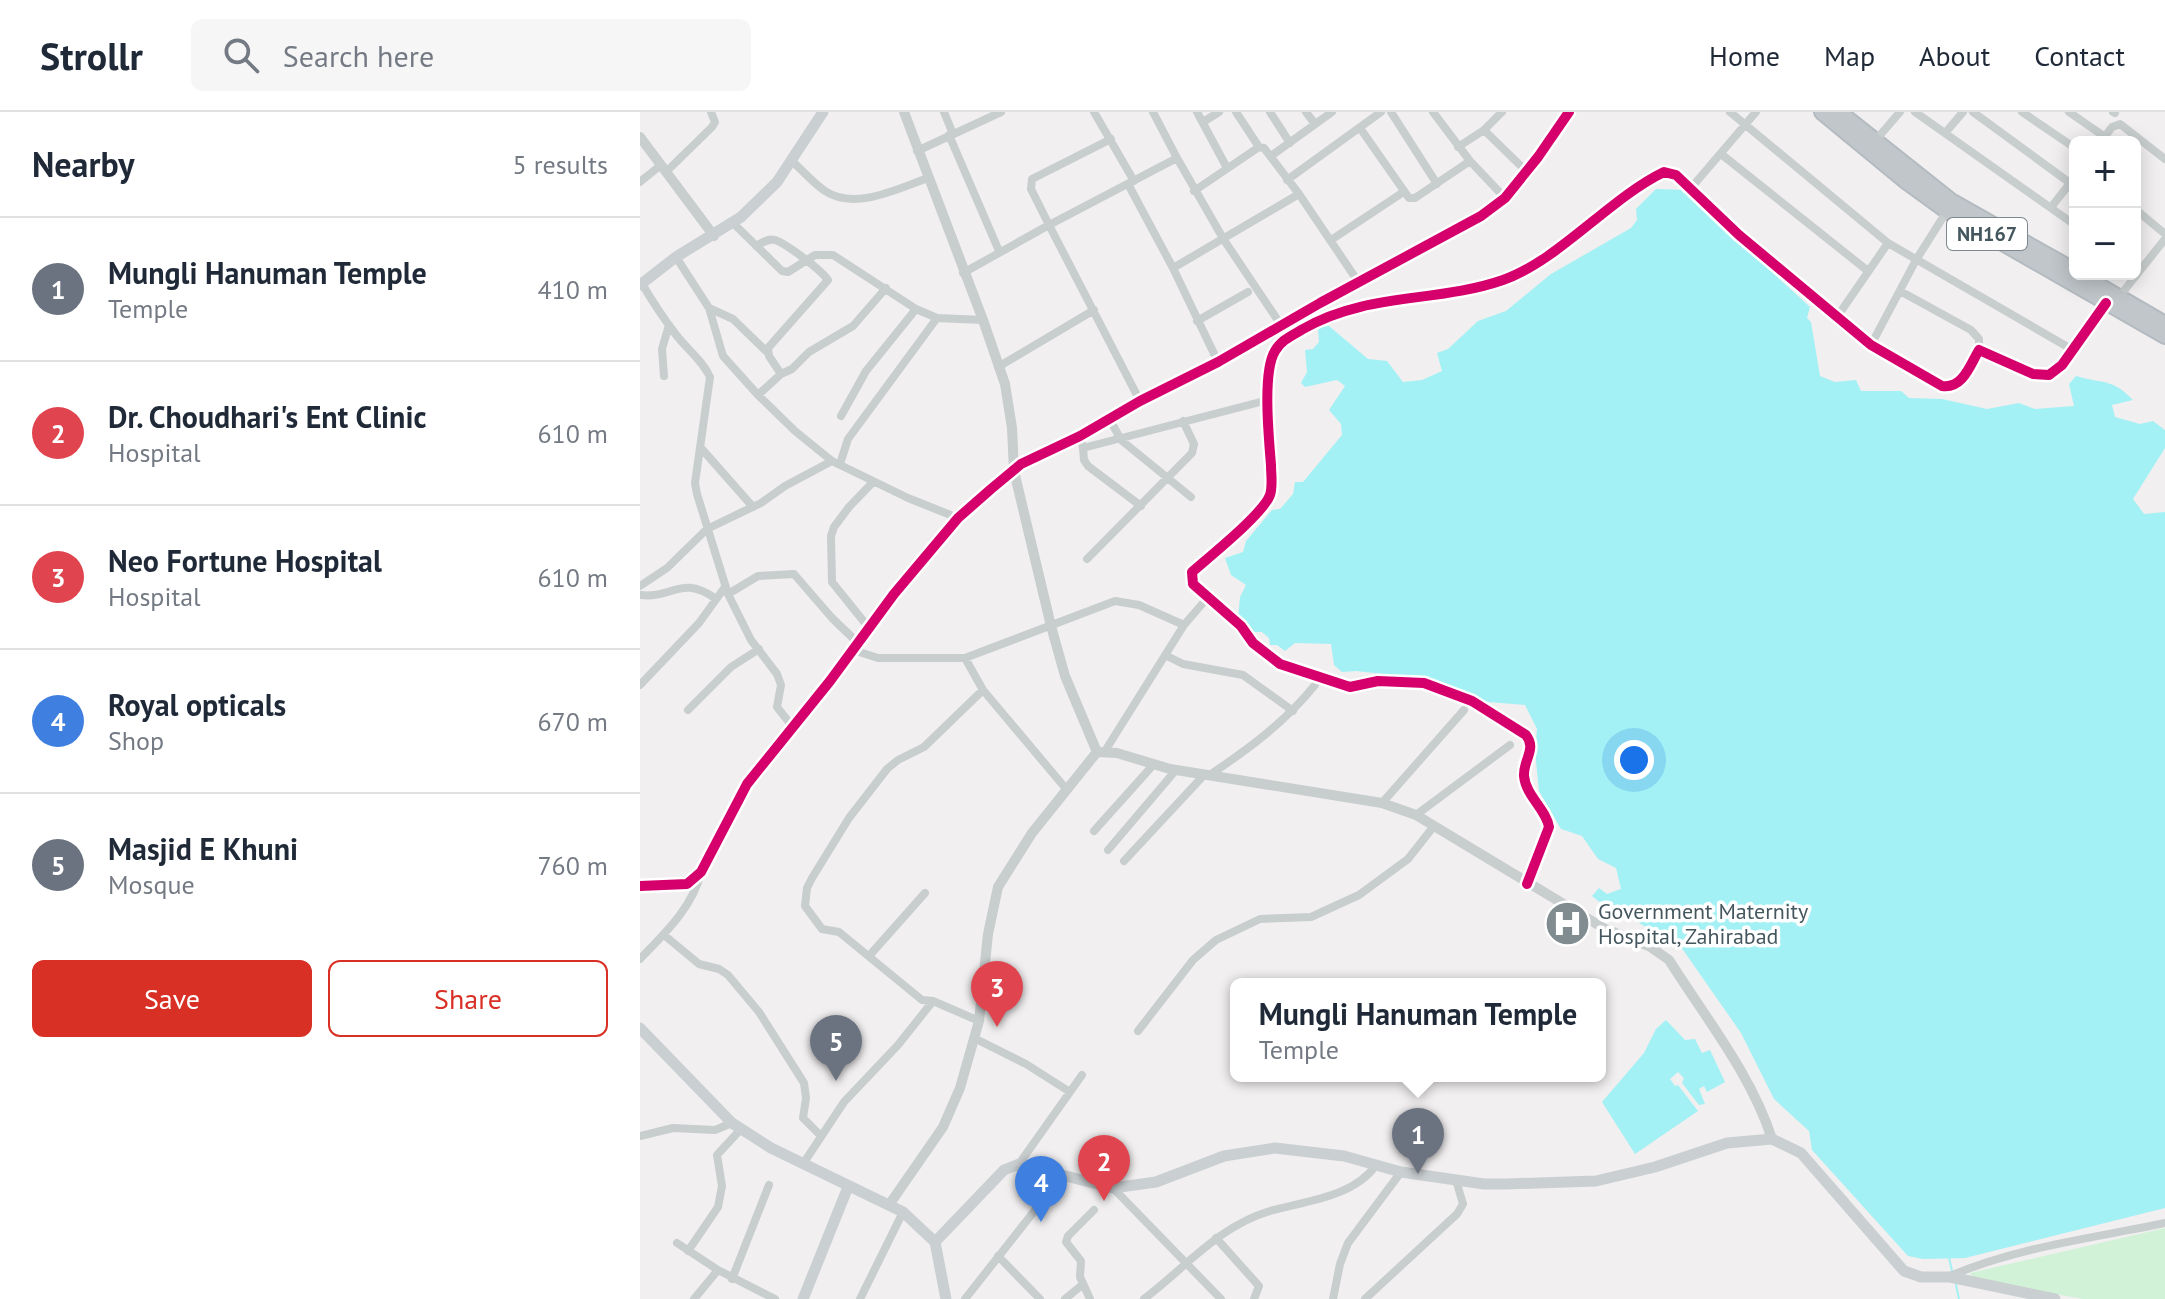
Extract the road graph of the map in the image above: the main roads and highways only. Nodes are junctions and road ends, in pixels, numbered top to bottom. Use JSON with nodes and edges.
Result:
{"nodes":[{"id":1,"x":823,"y":112,"type":"edge"},
{"id":2,"x":1822,"y":112,"type":"edge"},
{"id":3,"x":1839,"y":112,"type":"edge"},
{"id":4,"x":2069,"y":268,"type":"edge"},
{"id":5,"x":2086,"y":280,"type":"edge"},
{"id":6,"x":641,"y":283,"type":"edge"},
{"id":7,"x":2112,"y":300,"type":"junction"},
{"id":8,"x":2165,"y":324,"type":"edge"},
{"id":9,"x":2165,"y":336,"type":"edge"},
{"id":10,"x":640,"y":1028,"type":"edge"},
{"id":11,"x":848,"y":1187,"type":"junction"},
{"id":12,"x":935,"y":1242,"type":"junction"},
{"id":13,"x":2007,"y":1294,"type":"edge"},
{"id":14,"x":803,"y":1299,"type":"edge"},
{"id":15,"x":946,"y":1299,"type":"edge"},
{"id":16,"x":2055,"y":1299,"type":"edge"}],
"edges":[{"from":1,"to":6,"type":"main road"},
{"from":2,"to":7,"type":"highway","number":"NH167"},
{"from":3,"to":4,"type":"highway","number":"NH167"},
{"from":5,"to":7,"type":"highway","number":"NH167"},
{"from":7,"to":8,"type":"highway","number":"NH167"},
{"from":7,"to":9,"type":"highway","number":"NH167"},
{"from":10,"to":11,"type":"main road"},
{"from":11,"to":12,"type":"main road"},
{"from":11,"to":14,"type":"main road"},
{"from":12,"to":13,"type":"main road"},
{"from":12,"to":15,"type":"main road"},
{"from":13,"to":16,"type":"main road"}]}
